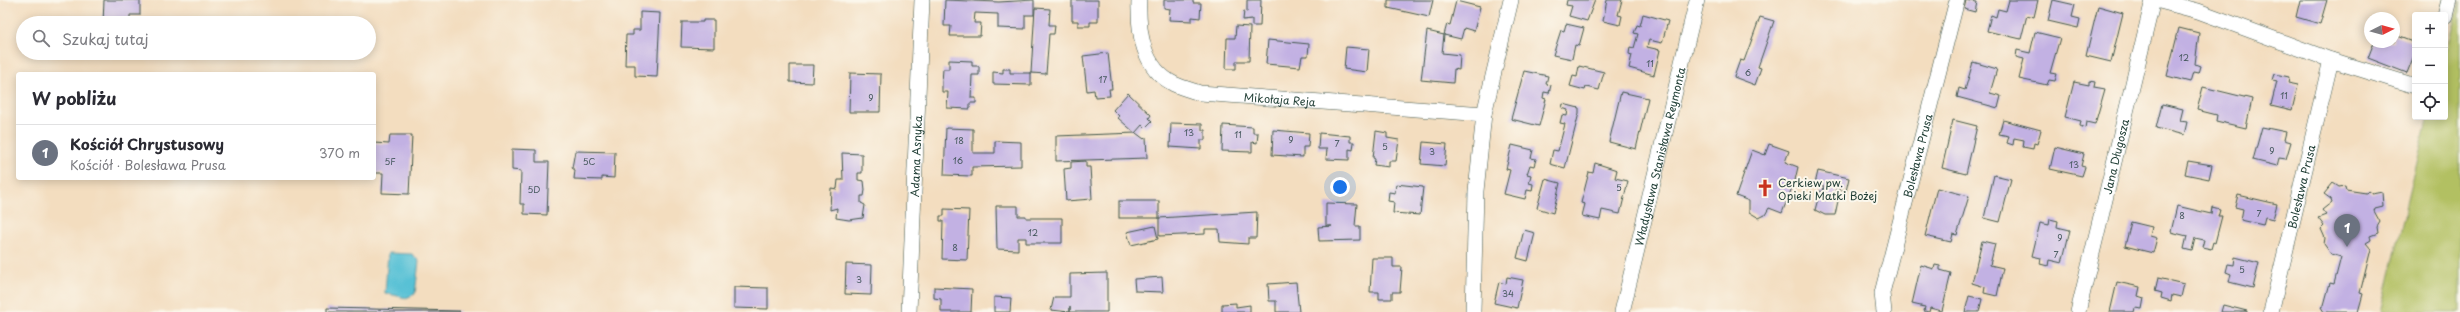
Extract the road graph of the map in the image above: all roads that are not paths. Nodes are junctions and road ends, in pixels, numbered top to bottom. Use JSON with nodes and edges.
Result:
{"nodes":[{"id":1,"x":922,"y":0,"type":"edge"},
{"id":2,"x":1139,"y":0,"type":"edge"},
{"id":3,"x":1511,"y":0,"type":"edge"},
{"id":4,"x":1697,"y":0,"type":"edge"},
{"id":5,"x":1957,"y":0,"type":"edge"},
{"id":6,"x":2154,"y":0,"type":"edge"},
{"id":7,"x":2449,"y":0,"type":"edge"},
{"id":8,"x":2446,"y":12,"type":"edge"},
{"id":9,"x":2331,"y":60,"type":"junction"},
{"id":10,"x":2412,"y":85,"type":"edge"},
{"id":11,"x":1484,"y":114,"type":"junction"},
{"id":12,"x":909,"y":312,"type":"edge"},
{"id":13,"x":1473,"y":312,"type":"edge"},
{"id":14,"x":1622,"y":312,"type":"edge"},
{"id":15,"x":1884,"y":312,"type":"edge"},
{"id":16,"x":2078,"y":312,"type":"edge"},
{"id":17,"x":2271,"y":312,"type":"edge"}],
"edges":[{"from":1,"to":12,"type":"street","name":"Adama Asnyka"},
{"from":2,"to":11,"type":"street","name":"Mikołaja Reja"},
{"from":3,"to":11,"type":"street"},
{"from":4,"to":14,"type":"street","name":"Władysława Stanisława Reymonta"},
{"from":5,"to":15,"type":"street","name":"Bolesława Prusa"},
{"from":6,"to":9,"type":"street"},
{"from":6,"to":16,"type":"street","name":"Jana Długosza"},
{"from":7,"to":8,"type":"street"},
{"from":9,"to":10,"type":"street"},
{"from":9,"to":17,"type":"street","name":"Bolesława Prusa"},
{"from":11,"to":13,"type":"street"}]}
